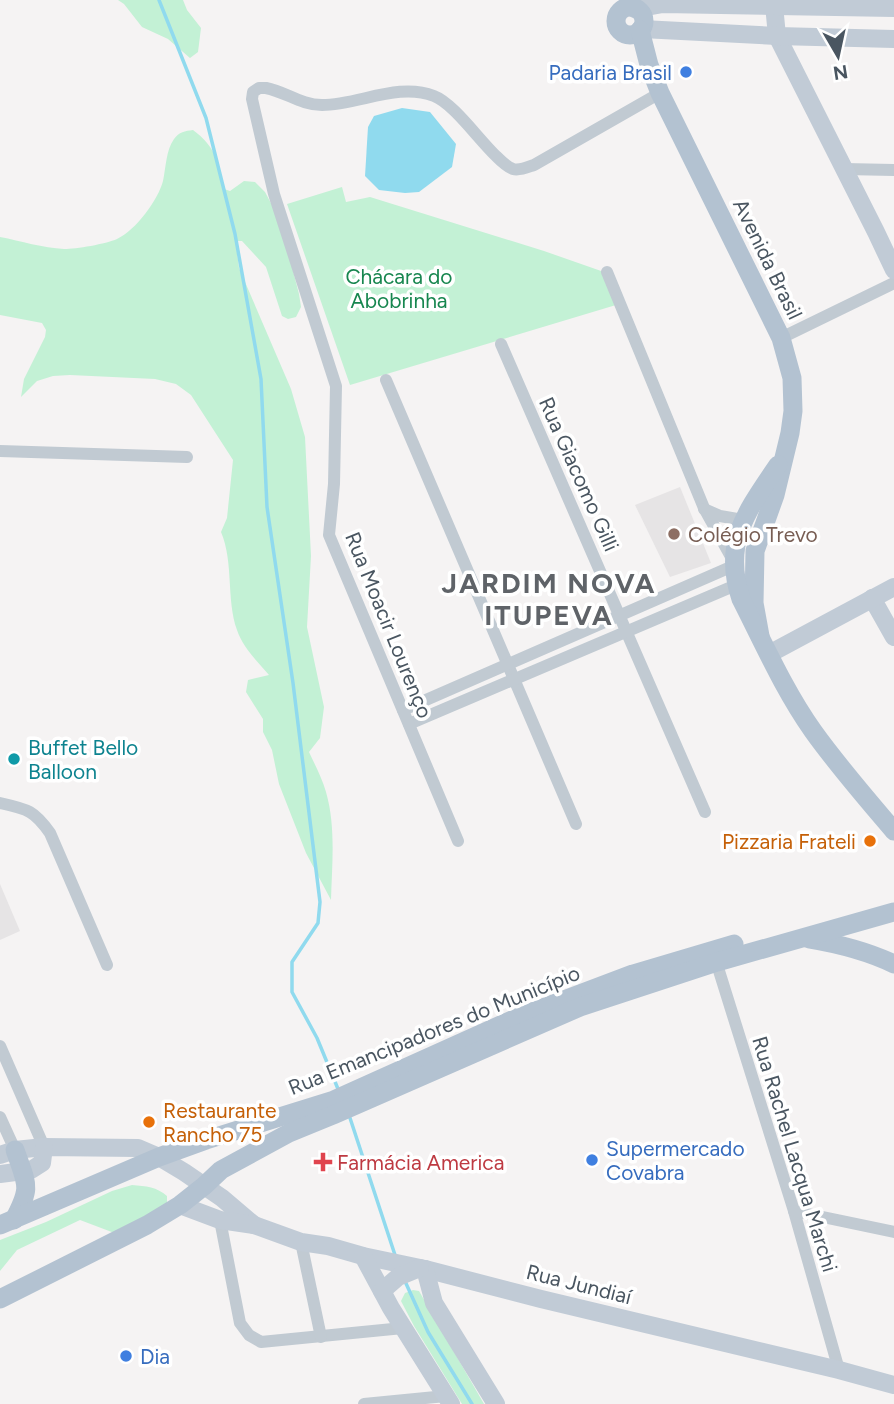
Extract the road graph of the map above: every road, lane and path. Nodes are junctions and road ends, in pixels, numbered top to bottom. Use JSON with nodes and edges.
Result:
{"nodes":[{"id":1,"x":774,"y":5,"type":"junction"},
{"id":2,"x":894,"y":8,"type":"edge"},
{"id":3,"x":627,"y":16,"type":"edge"},
{"id":4,"x":777,"y":36,"type":"junction"},
{"id":5,"x":894,"y":39,"type":"edge"},
{"id":6,"x":660,"y":93,"type":"junction"},
{"id":7,"x":845,"y":169,"type":"junction"},
{"id":8,"x":894,"y":170,"type":"edge"},
{"id":9,"x":894,"y":270,"type":"edge"},
{"id":10,"x":607,"y":272,"type":"dead end"},
{"id":11,"x":894,"y":283,"type":"edge"},
{"id":12,"x":781,"y":338,"type":"junction"},
{"id":13,"x":501,"y":344,"type":"dead end"},
{"id":14,"x":386,"y":380,"type":"dead end"},
{"id":15,"x":0,"y":451,"type":"edge"},
{"id":16,"x":784,"y":456,"type":"junction"},
{"id":17,"x":187,"y":457,"type":"dead end"},
{"id":18,"x":704,"y":508,"type":"junction"},
{"id":19,"x":743,"y":520,"type":"junction"},
{"id":20,"x":761,"y":530,"type":"junction"},
{"id":21,"x":739,"y":574,"type":"junction"},
{"id":22,"x":894,"y":587,"type":"edge"},
{"id":23,"x":872,"y":598,"type":"junction"},
{"id":24,"x":619,"y":615,"type":"junction"},
{"id":25,"x":626,"y":631,"type":"junction"},
{"id":26,"x":894,"y":637,"type":"edge"},
{"id":27,"x":769,"y":654,"type":"junction"},
{"id":28,"x":508,"y":664,"type":"junction"},
{"id":29,"x":514,"y":679,"type":"junction"},
{"id":30,"x":402,"y":710,"type":"junction"},
{"id":31,"x":409,"y":724,"type":"junction"},
{"id":32,"x":0,"y":803,"type":"edge"},
{"id":33,"x":705,"y":812,"type":"dead end"},
{"id":34,"x":576,"y":824,"type":"dead end"},
{"id":35,"x":894,"y":831,"type":"edge"},
{"id":36,"x":458,"y":841,"type":"dead end"},
{"id":37,"x":894,"y":901,"type":"edge"},
{"id":38,"x":894,"y":912,"type":"edge"},
{"id":39,"x":801,"y":938,"type":"junction"},
{"id":40,"x":715,"y":956,"type":"junction"},
{"id":41,"x":894,"y":964,"type":"edge"},
{"id":42,"x":107,"y":965,"type":"dead end"},
{"id":43,"x":0,"y":1046,"type":"edge"},
{"id":44,"x":303,"y":1110,"type":"junction"},
{"id":45,"x":0,"y":1117,"type":"edge"},
{"id":46,"x":289,"y":1133,"type":"junction"},
{"id":47,"x":206,"y":1140,"type":"junction"},
{"id":48,"x":44,"y":1147,"type":"junction"},
{"id":49,"x":7,"y":1153,"type":"edge"},
{"id":50,"x":159,"y":1157,"type":"junction"},
{"id":51,"x":221,"y":1170,"type":"junction"},
{"id":52,"x":22,"y":1171,"type":"junction"},
{"id":53,"x":0,"y":1174,"type":"edge"},
{"id":54,"x":204,"y":1186,"type":"junction"},
{"id":55,"x":180,"y":1205,"type":"junction"},
{"id":56,"x":794,"y":1211,"type":"junction"},
{"id":57,"x":220,"y":1220,"type":"junction"},
{"id":58,"x":7,"y":1223,"type":"edge"},
{"id":59,"x":254,"y":1225,"type":"junction"},
{"id":60,"x":894,"y":1232,"type":"edge"},
{"id":61,"x":301,"y":1242,"type":"junction"},
{"id":62,"x":363,"y":1256,"type":"junction"},
{"id":63,"x":410,"y":1269,"type":"junction"},
{"id":64,"x":382,"y":1291,"type":"junction"},
{"id":65,"x":0,"y":1299,"type":"edge"},
{"id":66,"x":403,"y":1328,"type":"junction"},
{"id":67,"x":321,"y":1337,"type":"junction"},
{"id":68,"x":839,"y":1370,"type":"junction"},
{"id":69,"x":894,"y":1385,"type":"edge"},
{"id":70,"x":448,"y":1400,"type":"edge"},
{"id":71,"x":364,"y":1404,"type":"edge"},
{"id":72,"x":496,"y":1404,"type":"edge"}],
"edges":[{"from":1,"to":2,"type":"main road"},
{"from":1,"to":3,"type":"main road"},
{"from":1,"to":4,"type":"main road"},
{"from":3,"to":4,"type":"main road"},
{"from":3,"to":6,"type":"main road","name":"Avenida Brasil"},
{"from":4,"to":5,"type":"main road"},
{"from":4,"to":7,"type":"main road"},
{"from":6,"to":12,"type":"main road","name":"Avenida Brasil"},
{"from":6,"to":30,"type":"street","name":"Rua Moacir Lourenço"},
{"from":7,"to":8,"type":"street"},
{"from":7,"to":9,"type":"main road"},
{"from":10,"to":18,"type":"street"},
{"from":11,"to":12,"type":"street"},
{"from":12,"to":16,"type":"main road","name":"Avenida Brasil"},
{"from":13,"to":24,"type":"street","name":"Rua Giacomo Gilli"},
{"from":14,"to":28,"type":"street"},
{"from":15,"to":17,"type":"street"},
{"from":16,"to":19,"type":"main road","name":"Avenida Brasil"},
{"from":16,"to":20,"type":"main road","name":"Avenida Brasil"},
{"from":18,"to":19,"type":"street"},
{"from":18,"to":21,"type":"street"},
{"from":19,"to":20,"type":"main road"},
{"from":19,"to":21,"type":"main road","name":"Avenida Brasil"},
{"from":20,"to":21,"type":"main road","name":"Avenida Brasil"},
{"from":21,"to":24,"type":"street"},
{"from":21,"to":25,"type":"street"},
{"from":21,"to":27,"type":"main road","name":"Avenida Brasil"},
{"from":22,"to":23,"type":"main road"},
{"from":23,"to":26,"type":"main road"},
{"from":23,"to":27,"type":"main road"},
{"from":24,"to":25,"type":"street","name":"Rua Giacomo Gilli"},
{"from":24,"to":28,"type":"street"},
{"from":25,"to":29,"type":"street"},
{"from":25,"to":33,"type":"street","name":"Rua Giacomo Gilli"},
{"from":27,"to":35,"type":"main road","name":"Avenida Brasil"},
{"from":28,"to":29,"type":"street"},
{"from":28,"to":30,"type":"street"},
{"from":29,"to":31,"type":"street"},
{"from":29,"to":34,"type":"street"},
{"from":30,"to":31,"type":"street","name":"Rua Moacir Lourenço"},
{"from":31,"to":36,"type":"street","name":"Rua Moacir Lourenço"},
{"from":32,"to":42,"type":"street"},
{"from":37,"to":40,"type":"main road","name":"Rua Emancipadores do Município"},
{"from":38,"to":39,"type":"main road","name":"Rua Emancipadores do Município"},
{"from":39,"to":40,"type":"main road","name":"Rua Emancipadores do Município"},
{"from":39,"to":41,"type":"main road","name":"Rua Emancipadores do Município"},
{"from":40,"to":44,"type":"main road","name":"Rua Emancipadores do Município"},
{"from":40,"to":46,"type":"main road","name":"Rua Emancipadores do Município"},
{"from":40,"to":56,"type":"street","name":"Rua Rachel Lacqua Marchi"},
{"from":43,"to":48,"type":"street"},
{"from":44,"to":46,"type":"main road"},
{"from":44,"to":47,"type":"main road","name":"Rua Emancipadores do Município"},
{"from":45,"to":49,"type":"street"},
{"from":46,"to":51,"type":"main road","name":"Rua Emancipadores do Município"},
{"from":47,"to":50,"type":"main road","name":"Rua Emancipadores do Município"},
{"from":47,"to":51,"type":"main road"},
{"from":48,"to":49,"type":"main road","name":"Rua Jundiaí"},
{"from":48,"to":50,"type":"main road","name":"Rua Jundiaí"},
{"from":48,"to":52,"type":"main road"},
{"from":49,"to":52,"type":"main road"},
{"from":50,"to":54,"type":"main road","name":"Rua Jundiaí"},
{"from":50,"to":58,"type":"main road","name":"Rua Emancipadores do Município"},
{"from":51,"to":54,"type":"main road","name":"Rua Emancipadores do Município"},
{"from":52,"to":53,"type":"main road"},
{"from":52,"to":58,"type":"main road"},
{"from":54,"to":55,"type":"main road","name":"Rua Emancipadores do Município"},
{"from":54,"to":59,"type":"main road","name":"Rua Jundiaí"},
{"from":55,"to":57,"type":"main road","name":"Rua Jundiaí"},
{"from":55,"to":65,"type":"main road","name":"Rua Emancipadores do Município"},
{"from":56,"to":60,"type":"street"},
{"from":56,"to":68,"type":"street","name":"Rua Rachel Lacqua Marchi"},
{"from":57,"to":59,"type":"main road","name":"Rua Jundiaí"},
{"from":57,"to":67,"type":"street"},
{"from":59,"to":61,"type":"main road","name":"Rua Jundiaí"},
{"from":61,"to":62,"type":"main road","name":"Rua Jundiaí"},
{"from":61,"to":67,"type":"street"},
{"from":62,"to":63,"type":"main road","name":"Rua Jundiaí"},
{"from":62,"to":64,"type":"main road"},
{"from":63,"to":64,"type":"main road"},
{"from":63,"to":68,"type":"main road","name":"Rua Jundiaí"},
{"from":63,"to":72,"type":"main road"},
{"from":64,"to":66,"type":"main road"},
{"from":66,"to":67,"type":"street"},
{"from":66,"to":70,"type":"main road"},
{"from":68,"to":69,"type":"main road","name":"Rua Jundiaí"},
{"from":70,"to":71,"type":"street"}]}
